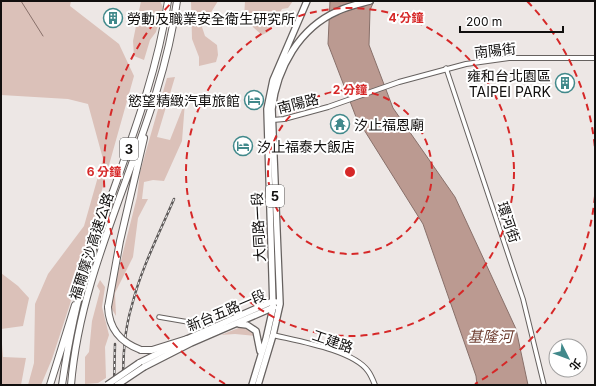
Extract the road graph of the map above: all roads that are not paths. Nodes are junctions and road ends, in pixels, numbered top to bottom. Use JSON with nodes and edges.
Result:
{"nodes":[{"id":1,"x":168,"y":1,"type":"edge"},
{"id":2,"x":177,"y":1,"type":"edge"},
{"id":3,"x":307,"y":1,"type":"edge"},
{"id":4,"x":370,"y":1,"type":"edge"},
{"id":5,"x":595,"y":58,"type":"edge"},
{"id":6,"x":446,"y":68,"type":"junction"},
{"id":7,"x":399,"y":82,"type":"joint"},
{"id":8,"x":149,"y":117,"type":"junction"},
{"id":9,"x":270,"y":120,"type":"junction"},
{"id":10,"x":80,"y":294,"type":"junction"},
{"id":11,"x":273,"y":301,"type":"junction"},
{"id":12,"x":280,"y":304,"type":"junction"},
{"id":13,"x":273,"y":308,"type":"junction"},
{"id":14,"x":159,"y":317,"type":"dead end"},
{"id":15,"x":209,"y":318,"type":"dead end"},
{"id":16,"x":237,"y":324,"type":"junction"},
{"id":17,"x":273,"y":335,"type":"junction"},
{"id":18,"x":187,"y":339,"type":"junction"},
{"id":19,"x":260,"y":356,"type":"junction"},
{"id":20,"x":141,"y":365,"type":"junction"},
{"id":21,"x":50,"y":385,"type":"edge"},
{"id":22,"x":62,"y":385,"type":"edge"},
{"id":23,"x":71,"y":385,"type":"edge"},
{"id":24,"x":107,"y":385,"type":"edge"},
{"id":25,"x":117,"y":385,"type":"edge"},
{"id":26,"x":252,"y":385,"type":"edge"},
{"id":27,"x":258,"y":385,"type":"edge"},
{"id":28,"x":375,"y":385,"type":"edge"},
{"id":29,"x":544,"y":385,"type":"edge"}],
"edges":[{"from":1,"to":10,"type":"highway","name":"福爾摩沙高速公路","number":"3"},
{"from":2,"to":8,"type":"highway","name":"福爾摩沙高速公路","number":"3"},
{"from":3,"to":9,"type":"main road","name":"大同路一段","number":"5"},
{"from":4,"to":9,"type":"main road","name":"大同路一段","number":"5"},
{"from":5,"to":6,"type":"street","name":"南陽街"},
{"from":6,"to":7,"type":"street","name":"南陽街"},
{"from":6,"to":29,"type":"street","name":"環河街"},
{"from":7,"to":9,"type":"street","name":"南陽路"},
{"from":8,"to":18,"type":"highway","bridge":true},
{"from":8,"to":23,"type":"highway","name":"福爾摩沙高速公路","number":"3"},
{"from":9,"to":11,"type":"main road","name":"大同路一段","number":"5"},
{"from":9,"to":12,"type":"main road","name":"大同路一段","number":"5"},
{"from":10,"to":21,"type":"highway"},
{"from":10,"to":22,"type":"highway","name":"福爾摩沙高速公路","number":"3"},
{"from":11,"to":12,"type":"main road","name":"新台五路一段"},
{"from":11,"to":13,"type":"main road","name":"大同路一段"},
{"from":11,"to":18,"type":"main road","name":"新台五路一段"},
{"from":12,"to":13,"type":"main road","name":"新台五路一段"},
{"from":12,"to":17,"type":"main road","name":"大同路一段"},
{"from":13,"to":16,"type":"main road","name":"新台五路一段"},
{"from":13,"to":19,"type":"main road","name":"大同路一段"},
{"from":14,"to":15,"type":"street"},
{"from":16,"to":19,"type":"main road"},
{"from":16,"to":20,"type":"main road","name":"新台五路一段"},
{"from":17,"to":27,"type":"main road","name":"大同路一段"},
{"from":17,"to":28,"type":"street","name":"工建路"},
{"from":18,"to":20,"type":"main road","name":"新台五路一段"},
{"from":19,"to":26,"type":"main road","name":"大同路一段"},
{"from":20,"to":24,"type":"main road","name":"新台五路一段","bridge":true},
{"from":20,"to":25,"type":"main road","name":"新台五路一段","bridge":true}]}
